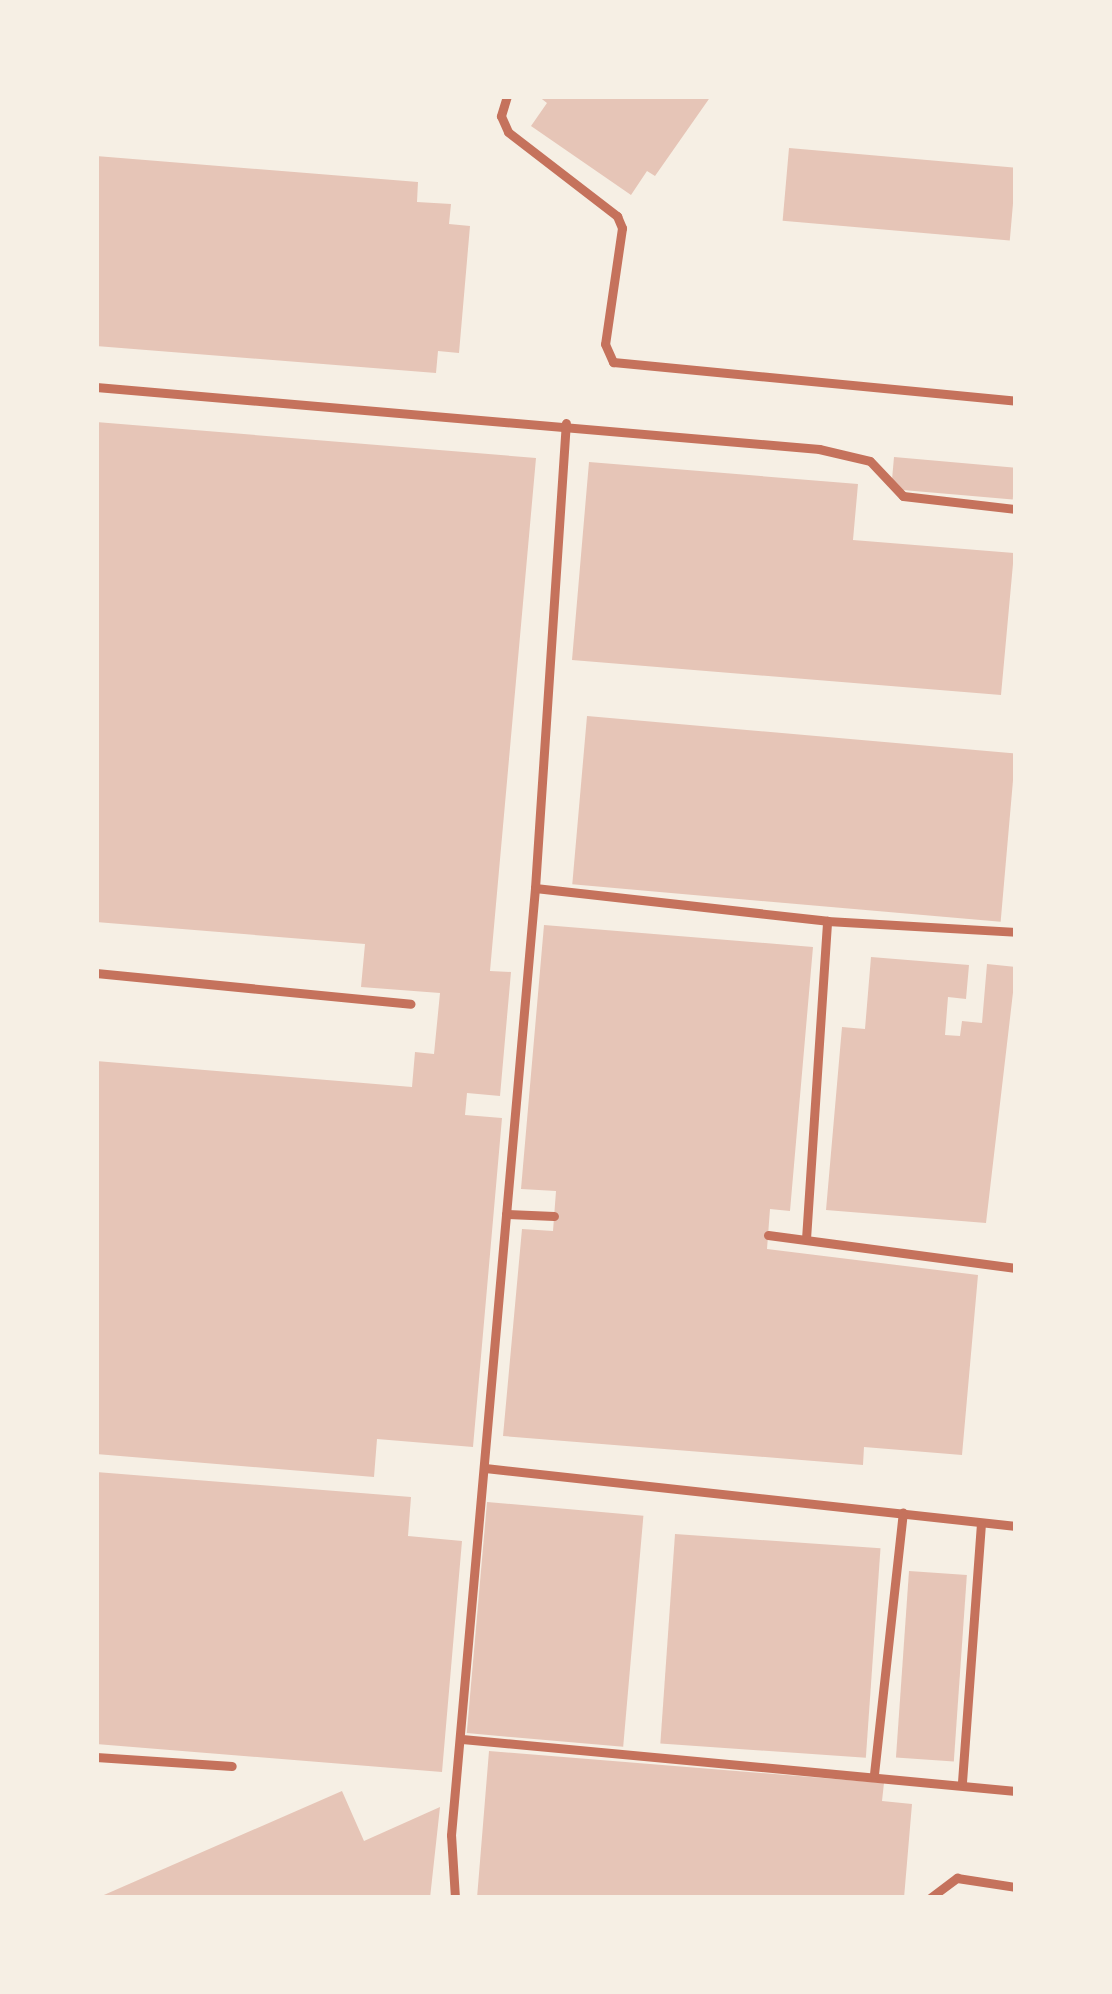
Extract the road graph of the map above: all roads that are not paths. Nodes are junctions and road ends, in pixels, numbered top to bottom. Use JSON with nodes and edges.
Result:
{"nodes":[{"id":1,"x":508,"y":96,"type":"edge"},
{"id":2,"x":96,"y":387,"type":"edge"},
{"id":3,"x":1016,"y":401,"type":"edge"},
{"id":4,"x":566,"y":423,"type":"junction"},
{"id":5,"x":1016,"y":509,"type":"edge"},
{"id":6,"x":535,"y":888,"type":"junction"},
{"id":7,"x":827,"y":921,"type":"junction"},
{"id":8,"x":1016,"y":932,"type":"edge"},
{"id":9,"x":96,"y":973,"type":"edge"},
{"id":10,"x":410,"y":1004,"type":"dead end"},
{"id":11,"x":506,"y":1214,"type":"junction"},
{"id":12,"x":554,"y":1216,"type":"dead end"},
{"id":13,"x":768,"y":1234,"type":"dead end"},
{"id":14,"x":806,"y":1239,"type":"junction"},
{"id":15,"x":1016,"y":1268,"type":"edge"},
{"id":16,"x":485,"y":1468,"type":"junction"},
{"id":17,"x":903,"y":1513,"type":"junction"},
{"id":18,"x":981,"y":1524,"type":"junction"},
{"id":19,"x":1016,"y":1526,"type":"edge"},
{"id":20,"x":462,"y":1739,"type":"junction"},
{"id":21,"x":96,"y":1757,"type":"edge"},
{"id":22,"x":232,"y":1766,"type":"dead end"},
{"id":23,"x":874,"y":1774,"type":"junction"},
{"id":24,"x":962,"y":1782,"type":"junction"},
{"id":25,"x":1016,"y":1791,"type":"edge"},
{"id":26,"x":1016,"y":1887,"type":"edge"},
{"id":27,"x":455,"y":1898,"type":"edge"},
{"id":28,"x":930,"y":1898,"type":"edge"}],
"edges":[{"from":1,"to":3,"type":"lane"},
{"from":2,"to":4,"type":"lane"},
{"from":4,"to":5,"type":"lane"},
{"from":4,"to":6,"type":"lane"},
{"from":6,"to":7,"type":"lane"},
{"from":6,"to":11,"type":"lane"},
{"from":7,"to":8,"type":"lane"},
{"from":7,"to":14,"type":"lane"},
{"from":9,"to":10,"type":"lane"},
{"from":11,"to":12,"type":"lane"},
{"from":11,"to":16,"type":"lane"},
{"from":13,"to":14,"type":"lane"},
{"from":14,"to":15,"type":"lane"},
{"from":16,"to":17,"type":"lane"},
{"from":16,"to":20,"type":"lane"},
{"from":17,"to":18,"type":"lane"},
{"from":17,"to":23,"type":"lane"},
{"from":18,"to":19,"type":"lane"},
{"from":18,"to":24,"type":"lane"},
{"from":20,"to":23,"type":"lane"},
{"from":20,"to":27,"type":"lane"},
{"from":21,"to":22,"type":"lane"},
{"from":23,"to":24,"type":"lane"},
{"from":24,"to":25,"type":"lane"},
{"from":26,"to":28,"type":"lane"}]}
